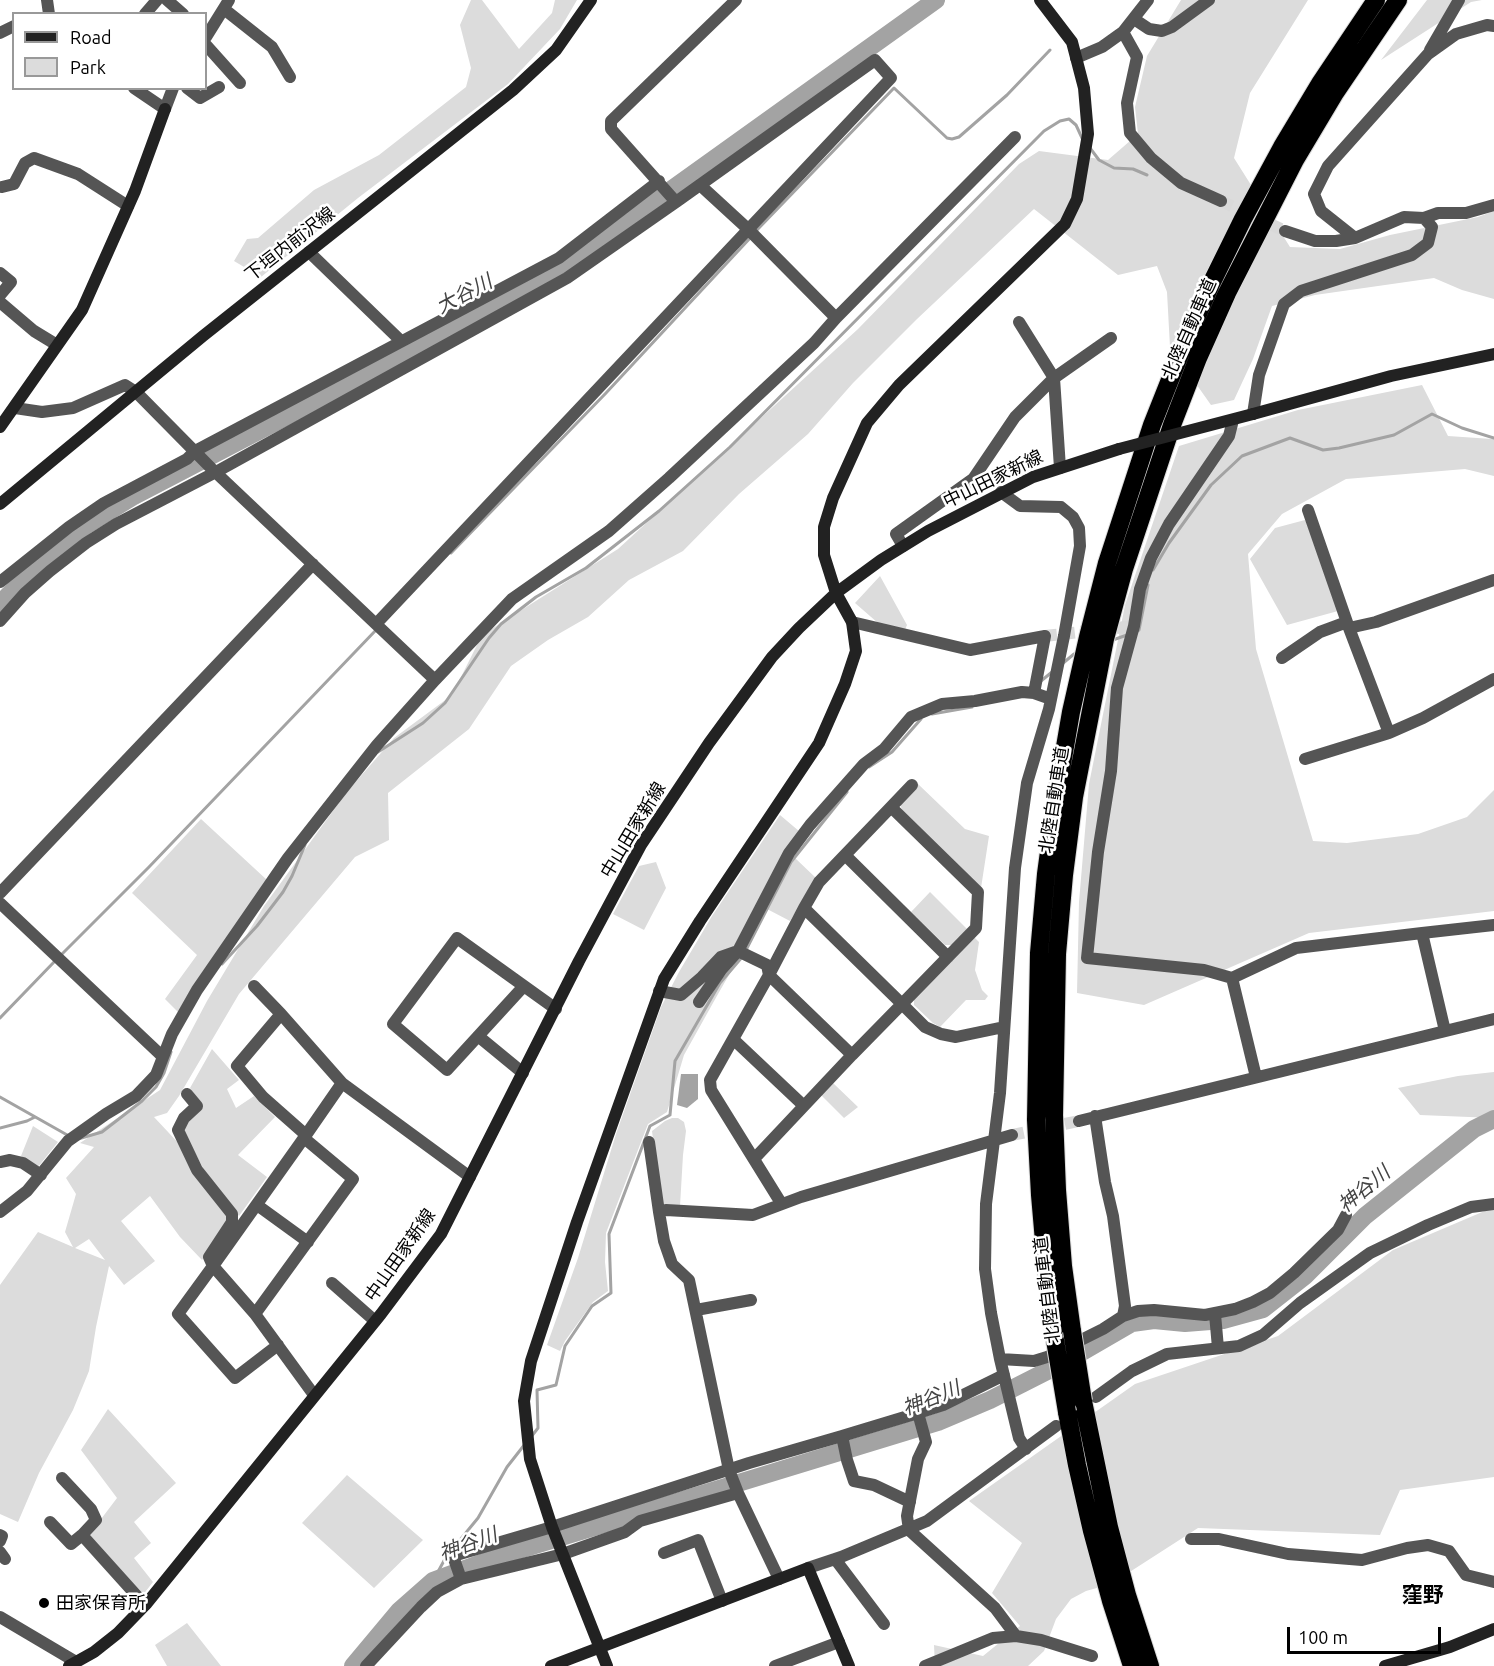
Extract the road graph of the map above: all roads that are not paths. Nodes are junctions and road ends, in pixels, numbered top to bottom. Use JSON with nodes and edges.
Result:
{"nodes":[{"id":1,"x":157,"y":0,"type":"edge"},
{"id":2,"x":167,"y":0,"type":"edge"},
{"id":3,"x":591,"y":0,"type":"edge"},
{"id":4,"x":736,"y":0,"type":"edge"},
{"id":5,"x":1041,"y":0,"type":"edge"},
{"id":6,"x":1148,"y":0,"type":"edge"},
{"id":7,"x":1209,"y":0,"type":"edge"},
{"id":8,"x":1376,"y":0,"type":"edge"},
{"id":9,"x":1398,"y":0,"type":"edge"},
{"id":10,"x":1459,"y":0,"type":"edge"},
{"id":11,"x":227,"y":4,"type":"edge"},
{"id":12,"x":147,"y":12,"type":"edge"},
{"id":13,"x":181,"y":12,"type":"edge"},
{"id":14,"x":1134,"y":19,"type":"junction"},
{"id":15,"x":1494,"y":26,"type":"edge"},
{"id":16,"x":1123,"y":32,"type":"junction"},
{"id":17,"x":207,"y":35,"type":"edge"},
{"id":18,"x":207,"y":38,"type":"edge"},
{"id":19,"x":1428,"y":54,"type":"junction"},
{"id":20,"x":1076,"y":58,"type":"junction"},
{"id":21,"x":290,"y":77,"type":"dead end"},
{"id":22,"x":240,"y":83,"type":"dead end"},
{"id":23,"x":219,"y":87,"type":"dead end"},
{"id":24,"x":137,"y":90,"type":"edge"},
{"id":25,"x":171,"y":90,"type":"edge"},
{"id":26,"x":190,"y":90,"type":"edge"},
{"id":27,"x":165,"y":109,"type":"junction"},
{"id":28,"x":1016,"y":137,"type":"dead end"},
{"id":29,"x":659,"y":181,"type":"junction"},
{"id":30,"x":1,"y":185,"type":"edge"},
{"id":31,"x":700,"y":185,"type":"junction"},
{"id":32,"x":1221,"y":201,"type":"tunnel mouth"},
{"id":33,"x":676,"y":202,"type":"junction"},
{"id":34,"x":1494,"y":205,"type":"edge"},
{"id":35,"x":128,"y":206,"type":"junction"},
{"id":36,"x":1424,"y":218,"type":"junction"},
{"id":37,"x":749,"y":230,"type":"junction"},
{"id":38,"x":1285,"y":231,"type":"tunnel mouth"},
{"id":39,"x":1355,"y":238,"type":"junction"},
{"id":40,"x":309,"y":252,"type":"junction"},
{"id":41,"x":0,"y":273,"type":"edge"},
{"id":42,"x":0,"y":295,"type":"edge"},
{"id":43,"x":0,"y":302,"type":"edge"},
{"id":44,"x":836,"y":318,"type":"junction"},
{"id":45,"x":1019,"y":322,"type":"dead end"},
{"id":46,"x":1111,"y":338,"type":"dead end"},
{"id":47,"x":401,"y":341,"type":"junction"},
{"id":48,"x":57,"y":345,"type":"junction"},
{"id":49,"x":1494,"y":354,"type":"edge"},
{"id":50,"x":1054,"y":378,"type":"junction"},
{"id":51,"x":135,"y":392,"type":"junction"},
{"id":52,"x":15,"y":408,"type":"junction"},
{"id":53,"x":1253,"y":414,"type":"junction"},
{"id":54,"x":1233,"y":420,"type":"junction"},
{"id":55,"x":0,"y":427,"type":"edge"},
{"id":56,"x":197,"y":454,"type":"junction"},
{"id":57,"x":1060,"y":468,"type":"junction"},
{"id":58,"x":214,"y":470,"type":"junction"},
{"id":59,"x":1001,"y":492,"type":"junction"},
{"id":60,"x":0,"y":504,"type":"edge"},
{"id":61,"x":1308,"y":510,"type":"dead end"},
{"id":62,"x":903,"y":546,"type":"junction"},
{"id":63,"x":313,"y":564,"type":"junction"},
{"id":64,"x":1494,"y":580,"type":"edge"},
{"id":65,"x":0,"y":582,"type":"edge"},
{"id":66,"x":836,"y":593,"type":"junction"},
{"id":67,"x":0,"y":621,"type":"edge"},
{"id":68,"x":852,"y":621,"type":"junction"},
{"id":69,"x":376,"y":624,"type":"junction"},
{"id":70,"x":1348,"y":625,"type":"junction"},
{"id":71,"x":1282,"y":658,"type":"dead end"},
{"id":72,"x":1494,"y":679,"type":"edge"},
{"id":73,"x":435,"y":680,"type":"junction"},
{"id":74,"x":1034,"y":693,"type":"junction"},
{"id":75,"x":1051,"y":699,"type":"junction"},
{"id":76,"x":1389,"y":733,"type":"junction"},
{"id":77,"x":1305,"y":759,"type":"dead end"},
{"id":78,"x":912,"y":785,"type":"dead end"},
{"id":79,"x":891,"y":807,"type":"junction"},
{"id":80,"x":845,"y":855,"type":"junction"},
{"id":81,"x":0,"y":893,"type":"edge"},
{"id":82,"x":804,"y":908,"type":"junction"},
{"id":83,"x":3,"y":910,"type":"edge"},
{"id":84,"x":1494,"y":925,"type":"edge"},
{"id":85,"x":1422,"y":933,"type":"junction"},
{"id":86,"x":738,"y":951,"type":"junction"},
{"id":87,"x":948,"y":957,"type":"junction"},
{"id":88,"x":769,"y":975,"type":"junction"},
{"id":89,"x":1232,"y":978,"type":"junction"},
{"id":90,"x":254,"y":986,"type":"dead end"},
{"id":91,"x":523,"y":987,"type":"junction"},
{"id":92,"x":659,"y":991,"type":"junction"},
{"id":93,"x":699,"y":1002,"type":"dead end"},
{"id":94,"x":902,"y":1004,"type":"junction"},
{"id":95,"x":556,"y":1009,"type":"junction"},
{"id":96,"x":281,"y":1014,"type":"junction"},
{"id":97,"x":1494,"y":1019,"type":"edge"},
{"id":98,"x":1004,"y":1027,"type":"junction"},
{"id":99,"x":1445,"y":1031,"type":"junction"},
{"id":100,"x":478,"y":1036,"type":"junction"},
{"id":101,"x":733,"y":1039,"type":"junction"},
{"id":102,"x":852,"y":1055,"type":"junction"},
{"id":103,"x":163,"y":1057,"type":"junction"},
{"id":104,"x":523,"y":1073,"type":"junction"},
{"id":105,"x":1256,"y":1077,"type":"junction"},
{"id":106,"x":342,"y":1083,"type":"junction"},
{"id":107,"x":188,"y":1094,"type":"dead end"},
{"id":108,"x":804,"y":1106,"type":"junction"},
{"id":109,"x":1095,"y":1116,"type":"junction"},
{"id":110,"x":1079,"y":1121,"type":"tunnel mouth"},
{"id":111,"x":1012,"y":1135,"type":"tunnel mouth"},
{"id":112,"x":305,"y":1137,"type":"junction"},
{"id":113,"x":995,"y":1139,"type":"junction"},
{"id":114,"x":649,"y":1142,"type":"dead end"},
{"id":115,"x":754,"y":1159,"type":"junction"},
{"id":116,"x":0,"y":1162,"type":"edge"},
{"id":117,"x":41,"y":1175,"type":"junction"},
{"id":118,"x":470,"y":1177,"type":"junction"},
{"id":119,"x":781,"y":1203,"type":"junction"},
{"id":120,"x":1494,"y":1204,"type":"edge"},
{"id":121,"x":256,"y":1205,"type":"junction"},
{"id":122,"x":0,"y":1212,"type":"edge"},
{"id":123,"x":659,"y":1212,"type":"junction"},
{"id":124,"x":1346,"y":1215,"type":"dead end"},
{"id":125,"x":308,"y":1242,"type":"junction"},
{"id":126,"x":213,"y":1266,"type":"junction"},
{"id":127,"x":332,"y":1283,"type":"dead end"},
{"id":128,"x":751,"y":1300,"type":"dead end"},
{"id":129,"x":696,"y":1310,"type":"junction"},
{"id":130,"x":255,"y":1314,"type":"junction"},
{"id":131,"x":1215,"y":1314,"type":"junction"},
{"id":132,"x":1123,"y":1316,"type":"junction"},
{"id":133,"x":375,"y":1321,"type":"junction"},
{"id":134,"x":278,"y":1345,"type":"junction"},
{"id":135,"x":1218,"y":1348,"type":"junction"},
{"id":136,"x":1000,"y":1359,"type":"junction"},
{"id":137,"x":1004,"y":1377,"type":"junction"},
{"id":138,"x":314,"y":1395,"type":"junction"},
{"id":139,"x":1089,"y":1399,"type":"junction"},
{"id":140,"x":919,"y":1414,"type":"junction"},
{"id":141,"x":1062,"y":1419,"type":"junction"},
{"id":142,"x":842,"y":1436,"type":"junction"},
{"id":143,"x":1026,"y":1449,"type":"junction"},
{"id":144,"x":729,"y":1470,"type":"junction"},
{"id":145,"x":62,"y":1478,"type":"dead end"},
{"id":146,"x":738,"y":1493,"type":"junction"},
{"id":147,"x":910,"y":1502,"type":"junction"},
{"id":148,"x":50,"y":1521,"type":"dead end"},
{"id":149,"x":552,"y":1527,"type":"junction"},
{"id":150,"x":909,"y":1530,"type":"junction"},
{"id":151,"x":0,"y":1535,"type":"edge"},
{"id":152,"x":81,"y":1535,"type":"junction"},
{"id":153,"x":1191,"y":1539,"type":"dead end"},
{"id":154,"x":0,"y":1541,"type":"edge"},
{"id":155,"x":562,"y":1552,"type":"junction"},
{"id":156,"x":664,"y":1553,"type":"dead end"},
{"id":157,"x":835,"y":1559,"type":"junction"},
{"id":158,"x":808,"y":1568,"type":"junction"},
{"id":159,"x":461,"y":1579,"type":"junction"},
{"id":160,"x":779,"y":1579,"type":"junction"},
{"id":161,"x":1494,"y":1582,"type":"edge"},
{"id":162,"x":722,"y":1600,"type":"junction"},
{"id":163,"x":145,"y":1605,"type":"junction"},
{"id":164,"x":0,"y":1617,"type":"edge"},
{"id":165,"x":884,"y":1624,"type":"dead end"},
{"id":166,"x":1494,"y":1629,"type":"edge"},
{"id":167,"x":1016,"y":1636,"type":"junction"},
{"id":168,"x":839,"y":1642,"type":"junction"},
{"id":169,"x":600,"y":1647,"type":"junction"},
{"id":170,"x":1092,"y":1656,"type":"dead end"},
{"id":171,"x":73,"y":1664,"type":"edge"},
{"id":172,"x":1399,"y":1664,"type":"edge"},
{"id":173,"x":852,"y":1665,"type":"edge"},
{"id":174,"x":366,"y":1666,"type":"edge"},
{"id":175,"x":551,"y":1666,"type":"edge"},
{"id":176,"x":607,"y":1666,"type":"edge"},
{"id":177,"x":775,"y":1666,"type":"edge"},
{"id":178,"x":925,"y":1666,"type":"edge"},
{"id":179,"x":1132,"y":1666,"type":"edge"},
{"id":180,"x":1150,"y":1666,"type":"edge"},
{"id":181,"x":1385,"y":1666,"type":"edge"}],
"edges":[{"from":1,"to":12,"type":"street"},
{"from":2,"to":13,"type":"street"},
{"from":3,"to":40,"type":"main road","name":"下垣内前沢線"},
{"from":4,"to":29,"type":"street"},
{"from":5,"to":20,"type":"main road"},
{"from":6,"to":14,"type":"street"},
{"from":7,"to":14,"type":"street"},
{"from":8,"to":141,"type":"highway","name":"北陸自動車道","bridge":true},
{"from":9,"to":139,"type":"highway","name":"北陸自動車道","bridge":true},
{"from":10,"to":19,"type":"street"},
{"from":11,"to":17,"type":"street"},
{"from":11,"to":21,"type":"street"},
{"from":14,"to":16,"type":"street"},
{"from":15,"to":19,"type":"street"},
{"from":16,"to":20,"type":"street"},
{"from":16,"to":32,"type":"street"},
{"from":18,"to":22,"type":"street"},
{"from":19,"to":39,"type":"street"},
{"from":20,"to":66,"type":"main road"},
{"from":23,"to":26,"type":"street"},
{"from":24,"to":27,"type":"street"},
{"from":25,"to":27,"type":"street"},
{"from":27,"to":35,"type":"main road"},
{"from":28,"to":44,"type":"street"},
{"from":29,"to":33,"type":"street"},
{"from":29,"to":47,"type":"street"},
{"from":30,"to":35,"type":"street"},
{"from":31,"to":33,"type":"street"},
{"from":31,"to":37,"type":"street"},
{"from":31,"to":37,"type":"street"},
{"from":33,"to":58,"type":"street"},
{"from":34,"to":36,"type":"street"},
{"from":35,"to":48,"type":"main road"},
{"from":36,"to":39,"type":"street"},
{"from":36,"to":53,"type":"street"},
{"from":37,"to":44,"type":"street"},
{"from":37,"to":69,"type":"street"},
{"from":38,"to":39,"type":"street"},
{"from":40,"to":47,"type":"street"},
{"from":40,"to":51,"type":"main road","name":"下垣内前沢線"},
{"from":41,"to":42,"type":"street"},
{"from":43,"to":48,"type":"street"},
{"from":44,"to":73,"type":"street"},
{"from":45,"to":50,"type":"street"},
{"from":46,"to":50,"type":"street"},
{"from":47,"to":56,"type":"street"},
{"from":48,"to":52,"type":"main road"},
{"from":49,"to":53,"type":"main road","name":"中山田家新線"},
{"from":50,"to":57,"type":"street"},
{"from":50,"to":62,"type":"street"},
{"from":51,"to":52,"type":"street"},
{"from":51,"to":56,"type":"street"},
{"from":51,"to":60,"type":"main road","name":"下垣内前沢線"},
{"from":52,"to":55,"type":"main road"},
{"from":53,"to":54,"type":"main road","name":"中山田家新線","bridge":true},
{"from":54,"to":57,"type":"main road","name":"中山田家新線","bridge":true},
{"from":54,"to":89,"type":"street"},
{"from":56,"to":58,"type":"street"},
{"from":56,"to":65,"type":"street"},
{"from":57,"to":59,"type":"main road","name":"中山田家新線"},
{"from":58,"to":63,"type":"street"},
{"from":58,"to":67,"type":"street"},
{"from":59,"to":62,"type":"main road","name":"中山田家新線"},
{"from":59,"to":75,"type":"street"},
{"from":61,"to":70,"type":"street"},
{"from":62,"to":66,"type":"main road","name":"中山田家新線"},
{"from":63,"to":69,"type":"street"},
{"from":63,"to":81,"type":"street"},
{"from":64,"to":70,"type":"street"},
{"from":66,"to":68,"type":"main road"},
{"from":66,"to":95,"type":"main road","name":"中山田家新線"},
{"from":68,"to":74,"type":"street"},
{"from":68,"to":92,"type":"main road"},
{"from":69,"to":73,"type":"street"},
{"from":70,"to":71,"type":"street"},
{"from":70,"to":76,"type":"street"},
{"from":72,"to":76,"type":"street"},
{"from":73,"to":103,"type":"street"},
{"from":74,"to":75,"type":"street"},
{"from":74,"to":86,"type":"street"},
{"from":75,"to":98,"type":"street"},
{"from":76,"to":77,"type":"street"},
{"from":78,"to":79,"type":"street"},
{"from":79,"to":80,"type":"street"},
{"from":79,"to":87,"type":"street"},
{"from":80,"to":82,"type":"street"},
{"from":80,"to":87,"type":"street"},
{"from":82,"to":88,"type":"street"},
{"from":82,"to":94,"type":"street"},
{"from":83,"to":103,"type":"street"},
{"from":84,"to":85,"type":"street"},
{"from":85,"to":89,"type":"street"},
{"from":85,"to":99,"type":"street"},
{"from":86,"to":88,"type":"street"},
{"from":86,"to":92,"type":"street"},
{"from":86,"to":93,"type":"street"},
{"from":87,"to":94,"type":"street"},
{"from":88,"to":101,"type":"street"},
{"from":88,"to":102,"type":"street"},
{"from":89,"to":105,"type":"street"},
{"from":90,"to":96,"type":"street"},
{"from":91,"to":95,"type":"street"},
{"from":91,"to":100,"type":"street"},
{"from":91,"to":100,"type":"street"},
{"from":92,"to":149,"type":"main road"},
{"from":94,"to":98,"type":"street"},
{"from":94,"to":102,"type":"street"},
{"from":95,"to":104,"type":"main road","name":"中山田家新線"},
{"from":96,"to":106,"type":"street"},
{"from":96,"to":112,"type":"street"},
{"from":97,"to":99,"type":"street"},
{"from":98,"to":113,"type":"street"},
{"from":99,"to":105,"type":"street"},
{"from":100,"to":104,"type":"street"},
{"from":101,"to":108,"type":"street"},
{"from":101,"to":115,"type":"street"},
{"from":102,"to":108,"type":"street"},
{"from":103,"to":117,"type":"street"},
{"from":104,"to":118,"type":"main road","name":"中山田家新線"},
{"from":105,"to":109,"type":"street"},
{"from":106,"to":112,"type":"street"},
{"from":106,"to":118,"type":"street"},
{"from":107,"to":126,"type":"street"},
{"from":108,"to":115,"type":"street"},
{"from":109,"to":110,"type":"street"},
{"from":109,"to":132,"type":"street"},
{"from":111,"to":113,"type":"street"},
{"from":112,"to":121,"type":"street"},
{"from":112,"to":125,"type":"street"},
{"from":113,"to":119,"type":"street"},
{"from":113,"to":136,"type":"street"},
{"from":114,"to":123,"type":"street"},
{"from":115,"to":119,"type":"street"},
{"from":116,"to":117,"type":"street"},
{"from":117,"to":122,"type":"street"},
{"from":118,"to":133,"type":"main road","name":"中山田家新線"},
{"from":119,"to":123,"type":"street"},
{"from":120,"to":135,"type":"street"},
{"from":121,"to":125,"type":"street"},
{"from":121,"to":126,"type":"street"},
{"from":123,"to":129,"type":"street"},
{"from":124,"to":131,"type":"street"},
{"from":125,"to":130,"type":"street"},
{"from":126,"to":130,"type":"street"},
{"from":126,"to":134,"type":"street"},
{"from":127,"to":133,"type":"street"},
{"from":128,"to":129,"type":"street"},
{"from":129,"to":144,"type":"street"},
{"from":130,"to":134,"type":"street"},
{"from":131,"to":132,"type":"street"},
{"from":131,"to":135,"type":"street"},
{"from":132,"to":136,"type":"street"},
{"from":133,"to":138,"type":"main road","name":"中山田家新線"},
{"from":134,"to":138,"type":"street"},
{"from":135,"to":139,"type":"street"},
{"from":136,"to":137,"type":"street"},
{"from":137,"to":140,"type":"street"},
{"from":137,"to":143,"type":"street"},
{"from":138,"to":163,"type":"main road","name":"中山田家新線"},
{"from":139,"to":180,"type":"highway","name":"北陸自動車道"},
{"from":140,"to":142,"type":"street"},
{"from":140,"to":147,"type":"street"},
{"from":141,"to":143,"type":"street"},
{"from":141,"to":179,"type":"highway","name":"北陸自動車道"},
{"from":142,"to":144,"type":"street"},
{"from":142,"to":147,"type":"street"},
{"from":143,"to":150,"type":"street"},
{"from":144,"to":146,"type":"street"},
{"from":144,"to":149,"type":"street"},
{"from":145,"to":152,"type":"street"},
{"from":146,"to":155,"type":"street"},
{"from":146,"to":160,"type":"street"},
{"from":147,"to":150,"type":"street"},
{"from":148,"to":152,"type":"street"},
{"from":149,"to":155,"type":"main road"},
{"from":149,"to":159,"type":"street"},
{"from":150,"to":157,"type":"street"},
{"from":150,"to":167,"type":"street"},
{"from":151,"to":154,"type":"street"},
{"from":152,"to":163,"type":"street"},
{"from":153,"to":161,"type":"street"},
{"from":155,"to":159,"type":"street"},
{"from":155,"to":169,"type":"main road"},
{"from":156,"to":162,"type":"street"},
{"from":157,"to":158,"type":"street"},
{"from":157,"to":165,"type":"street"},
{"from":158,"to":160,"type":"main road"},
{"from":158,"to":168,"type":"main road"},
{"from":159,"to":174,"type":"street"},
{"from":160,"to":162,"type":"main road"},
{"from":162,"to":169,"type":"main road"},
{"from":163,"to":171,"type":"main road","name":"中山田家新線"},
{"from":164,"to":171,"type":"street"},
{"from":166,"to":172,"type":"main road"},
{"from":167,"to":170,"type":"street"},
{"from":167,"to":178,"type":"street"},
{"from":168,"to":173,"type":"main road"},
{"from":168,"to":177,"type":"street"},
{"from":169,"to":175,"type":"main road"},
{"from":169,"to":176,"type":"main road"},
{"from":172,"to":181,"type":"main road"}]}
